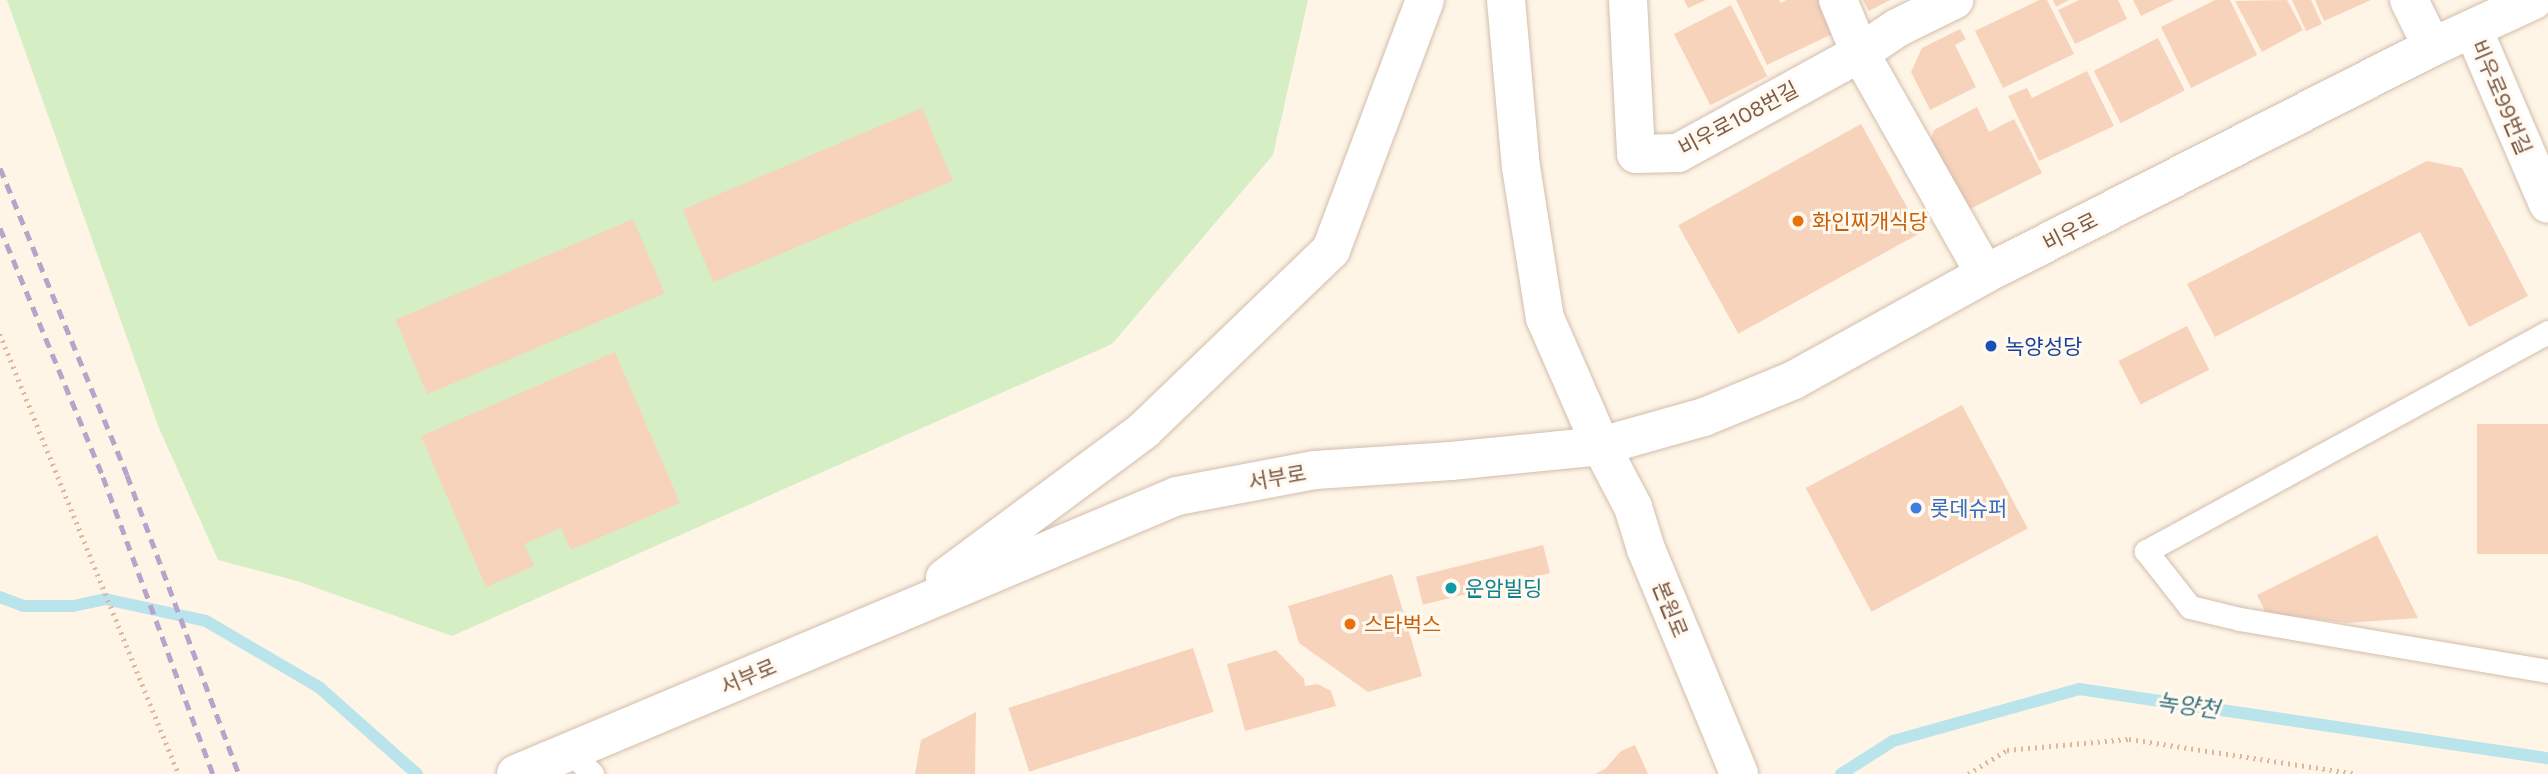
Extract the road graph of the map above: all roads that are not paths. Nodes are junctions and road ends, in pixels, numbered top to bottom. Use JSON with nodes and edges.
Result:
{"nodes":[{"id":1,"x":1425,"y":0,"type":"edge"},
{"id":2,"x":1506,"y":0,"type":"edge"},
{"id":3,"x":1628,"y":0,"type":"edge"},
{"id":4,"x":1838,"y":0,"type":"edge"},
{"id":5,"x":1954,"y":0,"type":"edge"},
{"id":6,"x":2409,"y":0,"type":"edge"},
{"id":7,"x":2534,"y":0,"type":"edge"},
{"id":8,"x":2473,"y":29,"type":"junction"},
{"id":9,"x":2432,"y":47,"type":"junction"},
{"id":10,"x":1860,"y":53,"type":"junction"},
{"id":11,"x":2548,"y":204,"type":"edge"},
{"id":12,"x":1985,"y":274,"type":"junction"},
{"id":13,"x":2548,"y":332,"type":"edge"},
{"id":14,"x":1601,"y":446,"type":"junction"},
{"id":15,"x":898,"y":614,"type":"junction"},
{"id":16,"x":2548,"y":671,"type":"edge"},
{"id":17,"x":556,"y":765,"type":"edge"},
{"id":18,"x":1739,"y":774,"type":"edge"}],
"edges":[{"from":1,"to":15,"type":"street"},
{"from":2,"to":14,"type":"street"},
{"from":3,"to":10,"type":"street","name":"비우로108번길"},
{"from":4,"to":10,"type":"street"},
{"from":5,"to":10,"type":"street"},
{"from":6,"to":9,"type":"street"},
{"from":7,"to":8,"type":"street","name":"비우로"},
{"from":8,"to":9,"type":"street","name":"비우로"},
{"from":8,"to":11,"type":"street","name":"비우로99번길"},
{"from":9,"to":12,"type":"street","name":"비우로"},
{"from":10,"to":12,"type":"street"},
{"from":12,"to":14,"type":"street","name":"비우로"},
{"from":13,"to":16,"type":"lane"},
{"from":14,"to":15,"type":"street","name":"서부로"},
{"from":14,"to":18,"type":"street","name":"본원로"},
{"from":15,"to":17,"type":"street","name":"서부로"}]}
